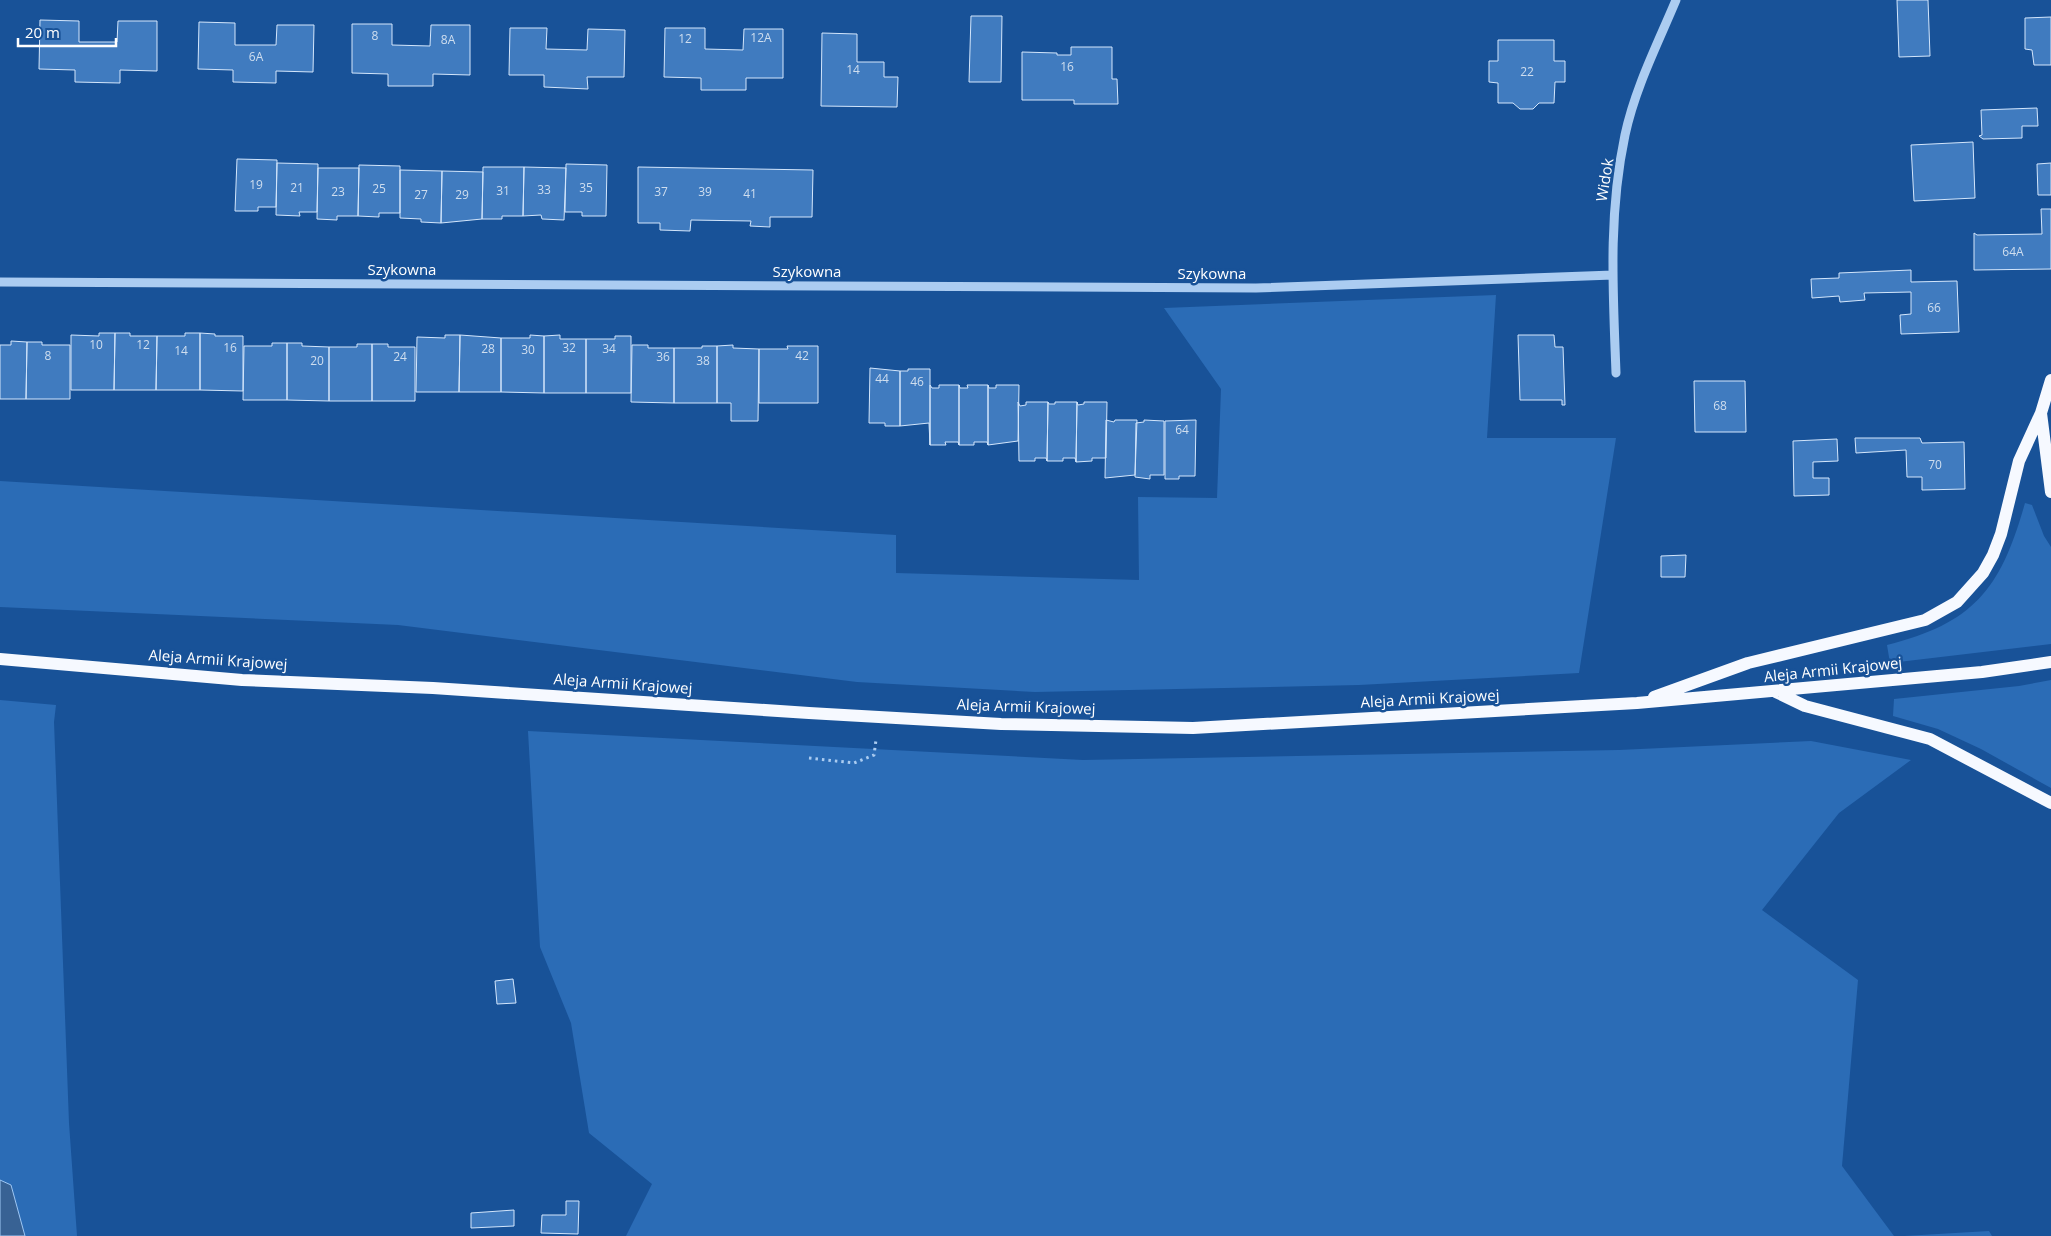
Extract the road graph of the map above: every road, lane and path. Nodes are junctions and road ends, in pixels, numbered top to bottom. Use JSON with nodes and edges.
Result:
{"nodes":[{"id":1,"x":1676,"y":0,"type":"edge"},
{"id":2,"x":1613,"y":275,"type":"junction"},
{"id":3,"x":0,"y":282,"type":"edge"},
{"id":4,"x":1616,"y":373,"type":"dead end"},
{"id":5,"x":2051,"y":380,"type":"edge"},
{"id":6,"x":2041,"y":413,"type":"junction"},
{"id":7,"x":2051,"y":492,"type":"edge"},
{"id":8,"x":0,"y":659,"type":"edge"},
{"id":9,"x":2051,"y":662,"type":"edge"},
{"id":10,"x":1776,"y":692,"type":"junction"},
{"id":11,"x":1637,"y":704,"type":"junction"},
{"id":12,"x":880,"y":717,"type":"junction"},
{"id":13,"x":809,"y":758,"type":"dead end"},
{"id":14,"x":2051,"y":803,"type":"edge"}],
"edges":[{"from":1,"to":2,"type":"street","name":"Widok"},
{"from":2,"to":3,"type":"street","name":"Szykowna"},
{"from":2,"to":4,"type":"street","name":"Widok"},
{"from":5,"to":6,"type":"main road"},
{"from":6,"to":7,"type":"main road"},
{"from":6,"to":11,"type":"main road"},
{"from":8,"to":12,"type":"main road","name":"Aleja Armii Krajowej"},
{"from":9,"to":10,"type":"main road","name":"Aleja Armii Krajowej"},
{"from":10,"to":11,"type":"main road","name":"Aleja Armii Krajowej"},
{"from":10,"to":14,"type":"main road"},
{"from":11,"to":12,"type":"main road","name":"Aleja Armii Krajowej"},
{"from":12,"to":13,"type":"path"}]}
